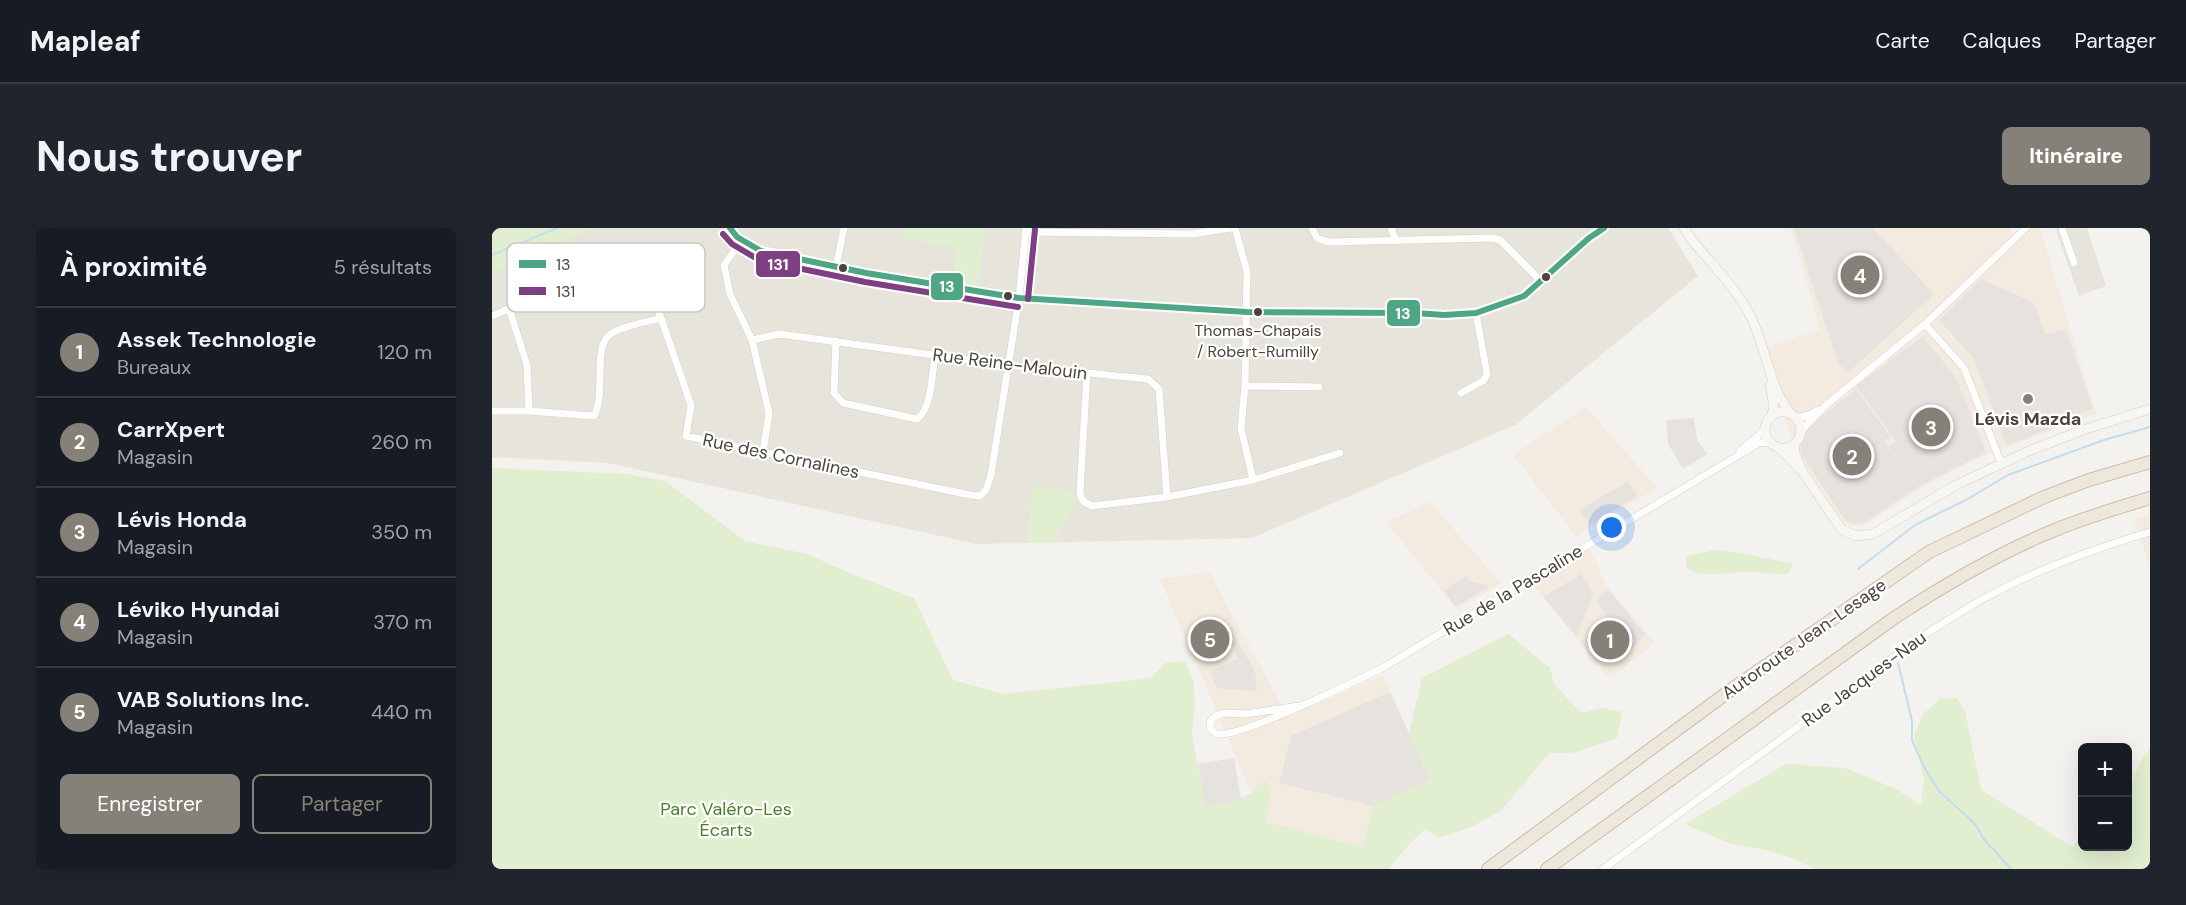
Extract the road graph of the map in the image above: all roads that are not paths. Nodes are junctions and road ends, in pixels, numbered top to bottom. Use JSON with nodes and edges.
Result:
{"nodes":[{"id":1,"x":730,"y":228,"type":"edge"},
{"id":2,"x":844,"y":228,"type":"edge"},
{"id":3,"x":1233,"y":228,"type":"edge"},
{"id":4,"x":1312,"y":228,"type":"edge"},
{"id":5,"x":1391,"y":228,"type":"edge"},
{"id":6,"x":1585,"y":228,"type":"edge"},
{"id":7,"x":1604,"y":228,"type":"edge"},
{"id":8,"x":1684,"y":228,"type":"edge"},
{"id":9,"x":2026,"y":228,"type":"edge"},
{"id":10,"x":2062,"y":228,"type":"edge"},
{"id":11,"x":1026,"y":230,"type":"edge"},
{"id":12,"x":1090,"y":230,"type":"edge"},
{"id":13,"x":1589,"y":238,"type":"junction"},
{"id":14,"x":742,"y":240,"type":"junction"},
{"id":15,"x":1396,"y":241,"type":"junction"},
{"id":16,"x":2074,"y":263,"type":"dead end"},
{"id":17,"x":836,"y":267,"type":"junction"},
{"id":18,"x":1541,"y":281,"type":"junction"},
{"id":19,"x":1019,"y":298,"type":"junction"},
{"id":20,"x":507,"y":309,"type":"edge"},
{"id":21,"x":510,"y":312,"type":"edge"},
{"id":22,"x":658,"y":312,"type":"edge"},
{"id":23,"x":1247,"y":312,"type":"junction"},
{"id":24,"x":1476,"y":313,"type":"junction"},
{"id":25,"x":492,"y":316,"type":"edge"},
{"id":26,"x":661,"y":318,"type":"junction"},
{"id":27,"x":1925,"y":324,"type":"junction"},
{"id":28,"x":752,"y":340,"type":"junction"},
{"id":29,"x":836,"y":341,"type":"junction"},
{"id":30,"x":935,"y":355,"type":"junction"},
{"id":31,"x":1007,"y":365,"type":"junction"},
{"id":32,"x":1087,"y":373,"type":"junction"},
{"id":33,"x":1770,"y":374,"type":"junction"},
{"id":34,"x":1245,"y":386,"type":"junction"},
{"id":35,"x":1319,"y":387,"type":"dead end"},
{"id":36,"x":1461,"y":393,"type":"dead end"},
{"id":37,"x":1825,"y":406,"type":"junction"},
{"id":38,"x":2150,"y":410,"type":"edge"},
{"id":39,"x":492,"y":411,"type":"edge"},
{"id":40,"x":529,"y":411,"type":"junction"},
{"id":41,"x":1794,"y":416,"type":"junction"},
{"id":42,"x":1771,"y":417,"type":"junction"},
{"id":43,"x":1766,"y":427,"type":"junction"},
{"id":44,"x":1801,"y":431,"type":"junction"},
{"id":45,"x":1774,"y":444,"type":"junction"},
{"id":46,"x":1794,"y":444,"type":"junction"},
{"id":47,"x":763,"y":452,"type":"junction"},
{"id":48,"x":1340,"y":453,"type":"dead end"},
{"id":49,"x":2150,"y":457,"type":"edge"},
{"id":50,"x":2150,"y":462,"type":"edge"},
{"id":51,"x":2001,"y":463,"type":"junction"},
{"id":52,"x":1722,"y":466,"type":"junction"},
{"id":53,"x":1802,"y":471,"type":"junction"},
{"id":54,"x":1253,"y":480,"type":"junction"},
{"id":55,"x":2089,"y":480,"type":"junction"},
{"id":56,"x":1167,"y":496,"type":"junction"},
{"id":57,"x":2150,"y":500,"type":"edge"},
{"id":58,"x":2150,"y":532,"type":"edge"},
{"id":59,"x":1299,"y":706,"type":"junction"},
{"id":60,"x":1488,"y":869,"type":"edge"},
{"id":61,"x":1547,"y":869,"type":"edge"},
{"id":62,"x":1603,"y":869,"type":"edge"}],
"edges":[{"from":1,"to":14,"type":"street"},
{"from":2,"to":17,"type":"street"},
{"from":3,"to":12,"type":"street"},
{"from":3,"to":23,"type":"street"},
{"from":4,"to":15,"type":"street"},
{"from":5,"to":15,"type":"street"},
{"from":6,"to":13,"type":"street"},
{"from":7,"to":13,"type":"street"},
{"from":8,"to":33,"type":"street"},
{"from":9,"to":27,"type":"street"},
{"from":10,"to":16,"type":"street"},
{"from":11,"to":12,"type":"street"},
{"from":11,"to":19,"type":"street"},
{"from":13,"to":18,"type":"street"},
{"from":14,"to":17,"type":"street"},
{"from":14,"to":28,"type":"street"},
{"from":15,"to":18,"type":"street"},
{"from":17,"to":19,"type":"street"},
{"from":18,"to":24,"type":"street"},
{"from":19,"to":23,"type":"street"},
{"from":19,"to":31,"type":"street"},
{"from":20,"to":25,"type":"street","name":"Rue des Cornalines"},
{"from":21,"to":40,"type":"street"},
{"from":22,"to":26,"type":"street","name":"Rue des Cornalines"},
{"from":23,"to":24,"type":"street"},
{"from":23,"to":34,"type":"street"},
{"from":24,"to":36,"type":"street"},
{"from":26,"to":40,"type":"street"},
{"from":26,"to":47,"type":"street","name":"Rue des Cornalines"},
{"from":27,"to":37,"type":"street"},
{"from":27,"to":51,"type":"street"},
{"from":28,"to":29,"type":"street","name":"Rue Reine-Malouin"},
{"from":28,"to":47,"type":"street"},
{"from":29,"to":30,"type":"street","name":"Rue Reine-Malouin"},
{"from":29,"to":30,"type":"street"},
{"from":30,"to":31,"type":"street","name":"Rue Reine-Malouin"},
{"from":31,"to":32,"type":"street","name":"Rue Reine-Malouin"},
{"from":31,"to":47,"type":"street","name":"Rue des Cornalines"},
{"from":32,"to":56,"type":"street","name":"Rue Reine-Malouin"},
{"from":32,"to":56,"type":"street"},
{"from":33,"to":41,"type":"street"},
{"from":33,"to":42,"type":"street"},
{"from":34,"to":35,"type":"street"},
{"from":34,"to":54,"type":"street"},
{"from":37,"to":41,"type":"street"},
{"from":37,"to":44,"type":"street"},
{"from":38,"to":51,"type":"street"},
{"from":39,"to":40,"type":"street"},
{"from":41,"to":42,"type":"street"},
{"from":41,"to":44,"type":"street"},
{"from":42,"to":43,"type":"street"},
{"from":43,"to":45,"type":"street"},
{"from":43,"to":52,"type":"street","name":"Rue de la Pascaline"},
{"from":44,"to":46,"type":"street"},
{"from":45,"to":46,"type":"street"},
{"from":45,"to":52,"type":"street","name":"Rue de la Pascaline"},
{"from":45,"to":53,"type":"street"},
{"from":46,"to":53,"type":"street"},
{"from":48,"to":54,"type":"street"},
{"from":49,"to":55,"type":"highway"},
{"from":50,"to":55,"type":"highway","name":"Autoroute Jean-Lesage"},
{"from":51,"to":53,"type":"street"},
{"from":52,"to":59,"type":"street","name":"Rue de la Pascaline"},
{"from":54,"to":56,"type":"street"},
{"from":55,"to":60,"type":"highway","name":"Autoroute Jean-Lesage"},
{"from":57,"to":61,"type":"highway","name":"Autoroute Jean-Lesage"},
{"from":58,"to":62,"type":"street","name":"Rue Jacques-Nau"},
{"from":59,"to":59,"type":"street","name":"Rue de la Pascaline"}]}
